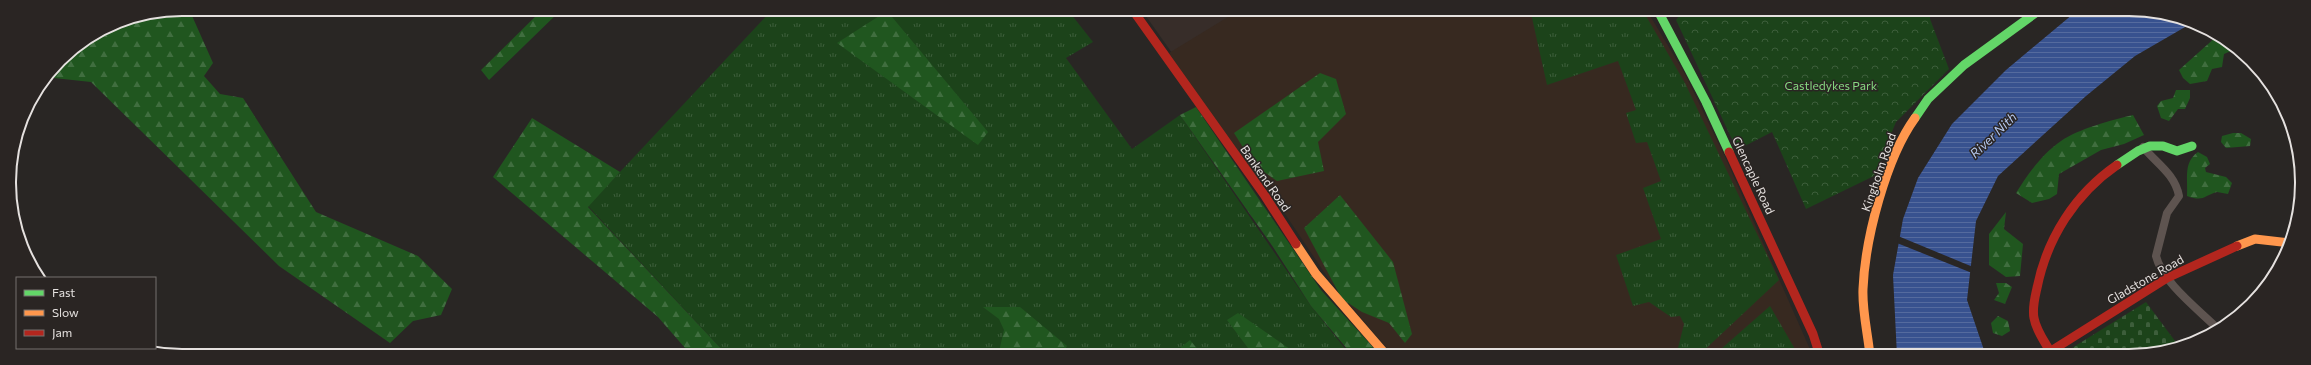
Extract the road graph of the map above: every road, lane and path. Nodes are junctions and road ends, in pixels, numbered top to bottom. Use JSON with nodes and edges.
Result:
{"nodes":[{"id":1,"x":1137,"y":16,"type":"edge"},
{"id":2,"x":1661,"y":16,"type":"edge"},
{"id":3,"x":2035,"y":16,"type":"edge"},
{"id":4,"x":2192,"y":146,"type":"dead end"},
{"id":5,"x":2143,"y":147,"type":"junction"},
{"id":6,"x":2283,"y":242,"type":"edge"},
{"id":7,"x":2167,"y":278,"type":"junction"},
{"id":8,"x":2214,"y":325,"type":"edge"},
{"id":9,"x":1381,"y":349,"type":"edge"},
{"id":10,"x":1818,"y":349,"type":"edge"},
{"id":11,"x":1869,"y":349,"type":"edge"},
{"id":12,"x":2045,"y":349,"type":"edge"},
{"id":13,"x":2052,"y":349,"type":"edge"}],
"edges":[{"from":1,"to":9,"type":"street","name":"Bankend Road"},
{"from":2,"to":10,"type":"street","name":"Glencaple Road"},
{"from":3,"to":11,"type":"street","name":"Kingholm Road"},
{"from":4,"to":5,"type":"street"},
{"from":5,"to":7,"type":"street"},
{"from":5,"to":12,"type":"street"},
{"from":6,"to":7,"type":"street","name":"Gladstone Road"},
{"from":7,"to":8,"type":"street"},
{"from":7,"to":13,"type":"street","name":"Gladstone Road"}]}
